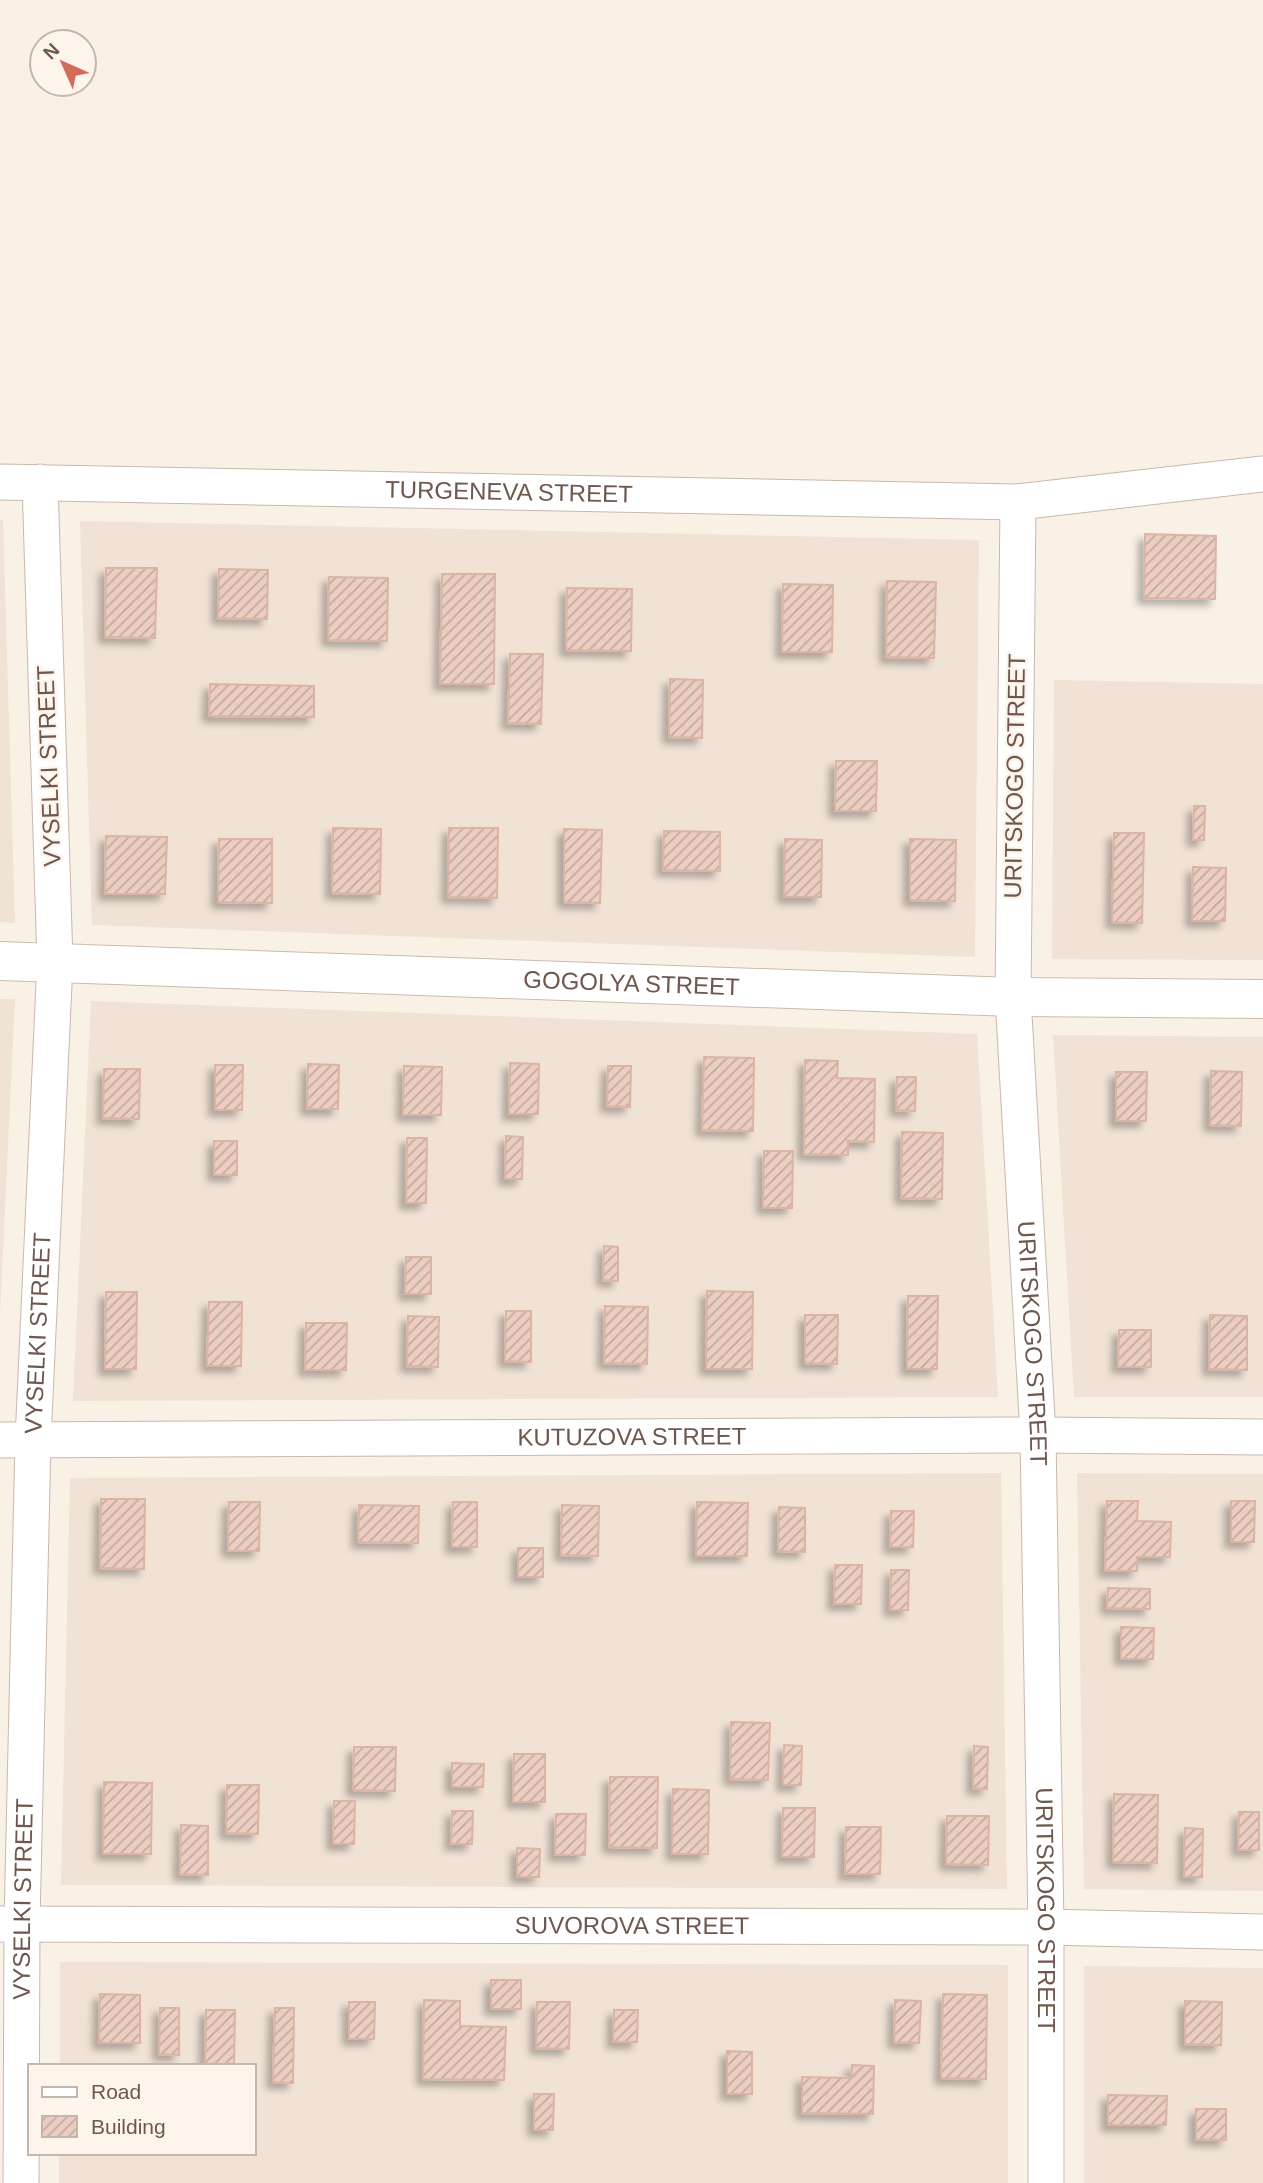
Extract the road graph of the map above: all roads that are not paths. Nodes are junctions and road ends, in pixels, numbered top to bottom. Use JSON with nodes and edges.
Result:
{"nodes":[{"id":1,"x":1263,"y":474,"type":"edge"},
{"id":2,"x":0,"y":482,"type":"edge"},
{"id":3,"x":40,"y":482,"type":"junction"},
{"id":4,"x":1018,"y":502,"type":"junction"},
{"id":5,"x":0,"y":961,"type":"edge"},
{"id":6,"x":55,"y":962,"type":"junction"},
{"id":7,"x":1013,"y":997,"type":"junction"},
{"id":8,"x":1263,"y":999,"type":"edge"},
{"id":9,"x":1038,"y":1435,"type":"junction"},
{"id":10,"x":1263,"y":1437,"type":"edge"},
{"id":11,"x":16,"y":1440,"type":"edge"},
{"id":12,"x":11,"y":1923,"type":"edge"},
{"id":13,"x":1046,"y":1927,"type":"junction"},
{"id":14,"x":1263,"y":1932,"type":"edge"},
{"id":15,"x":21,"y":2183,"type":"edge"},
{"id":16,"x":1046,"y":2183,"type":"edge"}],
"edges":[{"from":1,"to":4,"type":"street","name":"TURGENEVA STREET"},
{"from":2,"to":3,"type":"street","name":"TURGENEVA STREET"},
{"from":3,"to":4,"type":"street","name":"TURGENEVA STREET"},
{"from":3,"to":6,"type":"street","name":"VYSELKI STREET"},
{"from":4,"to":7,"type":"street","name":"URITSKOGO STREET"},
{"from":5,"to":6,"type":"main road","name":"GOGOLYA STREET"},
{"from":6,"to":7,"type":"main road","name":"GOGOLYA STREET"},
{"from":6,"to":11,"type":"street","name":"VYSELKI STREET"},
{"from":7,"to":8,"type":"main road","name":"GOGOLYA STREET"},
{"from":7,"to":9,"type":"street","name":"URITSKOGO STREET"},
{"from":9,"to":10,"type":"street","name":"KUTUZOVA STREET"},
{"from":9,"to":11,"type":"street","name":"KUTUZOVA STREET"},
{"from":9,"to":13,"type":"street","name":"URITSKOGO STREET"},
{"from":11,"to":12,"type":"street","name":"VYSELKI STREET"},
{"from":12,"to":13,"type":"street","name":"SUVOROVA STREET"},
{"from":12,"to":15,"type":"street","name":"VYSELKI STREET"},
{"from":13,"to":14,"type":"street","name":"SUVOROVA STREET"},
{"from":13,"to":16,"type":"street","name":"URITSKOGO STREET"}]}
